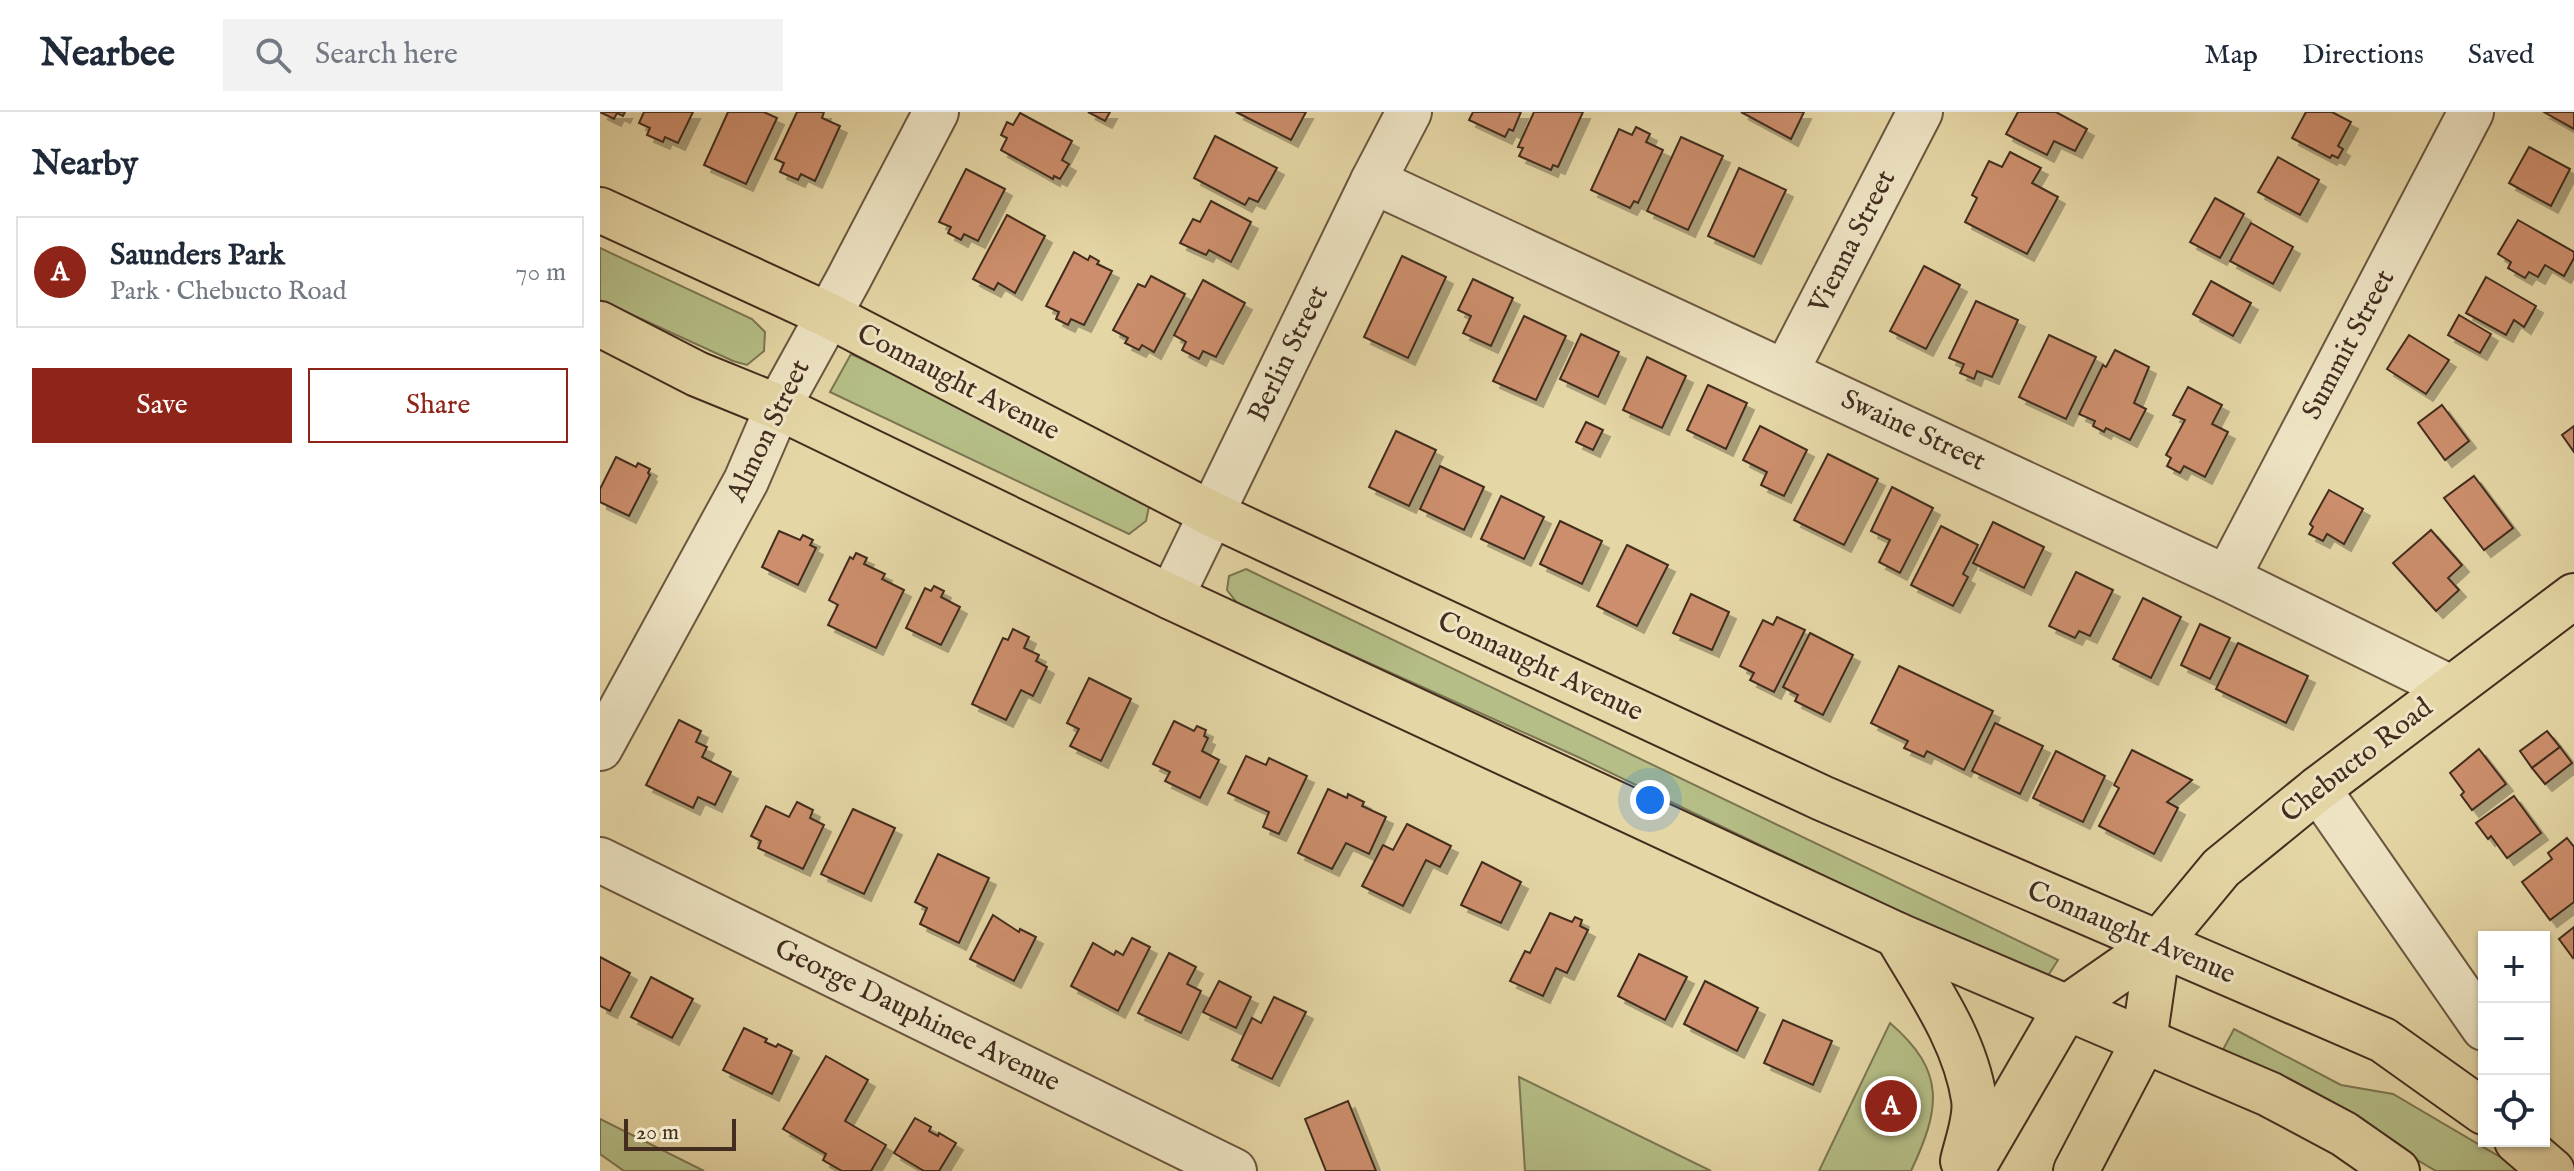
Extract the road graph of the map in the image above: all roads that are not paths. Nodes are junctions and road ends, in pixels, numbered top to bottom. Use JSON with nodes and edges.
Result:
{"nodes":[{"id":1,"x":936,"y":112,"type":"edge"},
{"id":2,"x":1409,"y":112,"type":"edge"},
{"id":3,"x":1920,"y":112,"type":"edge"},
{"id":4,"x":2471,"y":112,"type":"edge"},
{"id":5,"x":1373,"y":181,"type":"junction"},
{"id":6,"x":600,"y":210,"type":"edge"},
{"id":7,"x":828,"y":315,"type":"junction"},
{"id":8,"x":600,"y":324,"type":"edge"},
{"id":9,"x":1786,"y":371,"type":"junction"},
{"id":10,"x":778,"y":407,"type":"junction"},
{"id":11,"x":1212,"y":514,"type":"junction"},
{"id":12,"x":2227,"y":578,"type":"junction"},
{"id":13,"x":2574,"y":596,"type":"edge"},
{"id":14,"x":1171,"y":597,"type":"junction"},
{"id":15,"x":2451,"y":688,"type":"junction"},
{"id":16,"x":600,"y":748,"type":"edge"},
{"id":17,"x":2318,"y":789,"type":"junction"},
{"id":18,"x":600,"y":860,"type":"edge"},
{"id":19,"x":1897,"y":935,"type":"junction"},
{"id":20,"x":2158,"y":944,"type":"junction"},
{"id":21,"x":2066,"y":1008,"type":"junction"},
{"id":22,"x":2478,"y":1019,"type":"edge"},
{"id":23,"x":2144,"y":1041,"type":"junction"},
{"id":24,"x":2478,"y":1108,"type":"edge"},
{"id":25,"x":2550,"y":1146,"type":"edge"},
{"id":26,"x":2524,"y":1147,"type":"edge"},
{"id":27,"x":1234,"y":1171,"type":"edge"},
{"id":28,"x":1961,"y":1171,"type":"edge"},
{"id":29,"x":1971,"y":1171,"type":"edge"},
{"id":30,"x":2076,"y":1171,"type":"edge"},
{"id":31,"x":2397,"y":1171,"type":"edge"},
{"id":32,"x":2552,"y":1171,"type":"edge"},
{"id":33,"x":2562,"y":1171,"type":"edge"}],
"edges":[{"from":1,"to":7,"type":"street","name":"Almon Street"},
{"from":2,"to":5,"type":"street","name":"Berlin Street"},
{"from":3,"to":9,"type":"street","name":"Vienna Street"},
{"from":4,"to":12,"type":"street","name":"Summit Street"},
{"from":5,"to":9,"type":"street","name":"Swaine Street"},
{"from":5,"to":11,"type":"street","name":"Berlin Street"},
{"from":6,"to":7,"type":"main road","name":"Connaught Avenue"},
{"from":7,"to":10,"type":"street","name":"Almon Street"},
{"from":7,"to":11,"type":"main road","name":"Connaught Avenue"},
{"from":8,"to":10,"type":"main road"},
{"from":9,"to":12,"type":"street","name":"Swaine Street"},
{"from":10,"to":14,"type":"main road"},
{"from":10,"to":16,"type":"street","name":"Almon Street"},
{"from":11,"to":14,"type":"street","name":"Berlin Street"},
{"from":11,"to":20,"type":"main road","name":"Connaught Avenue"},
{"from":12,"to":15,"type":"street","name":"Swaine Street"},
{"from":13,"to":15,"type":"main road","name":"Chebucto Road"},
{"from":14,"to":19,"type":"main road"},
{"from":15,"to":17,"type":"main road","name":"Chebucto Road"},
{"from":17,"to":20,"type":"main road","name":"Chebucto Road"},
{"from":17,"to":22,"type":"street"},
{"from":18,"to":27,"type":"street","name":"George Dauphinee Avenue"},
{"from":19,"to":21,"type":"main road"},
{"from":19,"to":28,"type":"main road"},
{"from":20,"to":21,"type":"main road","name":"Chebucto Road"},
{"from":20,"to":23,"type":"main road"},
{"from":20,"to":24,"type":"main road","name":"Connaught Avenue"},
{"from":21,"to":23,"type":"main road"},
{"from":21,"to":29,"type":"main road","name":"Chebucto Road"},
{"from":23,"to":30,"type":"main road"},
{"from":23,"to":31,"type":"main road"},
{"from":25,"to":33,"type":"street"},
{"from":26,"to":32,"type":"main road"}]}
